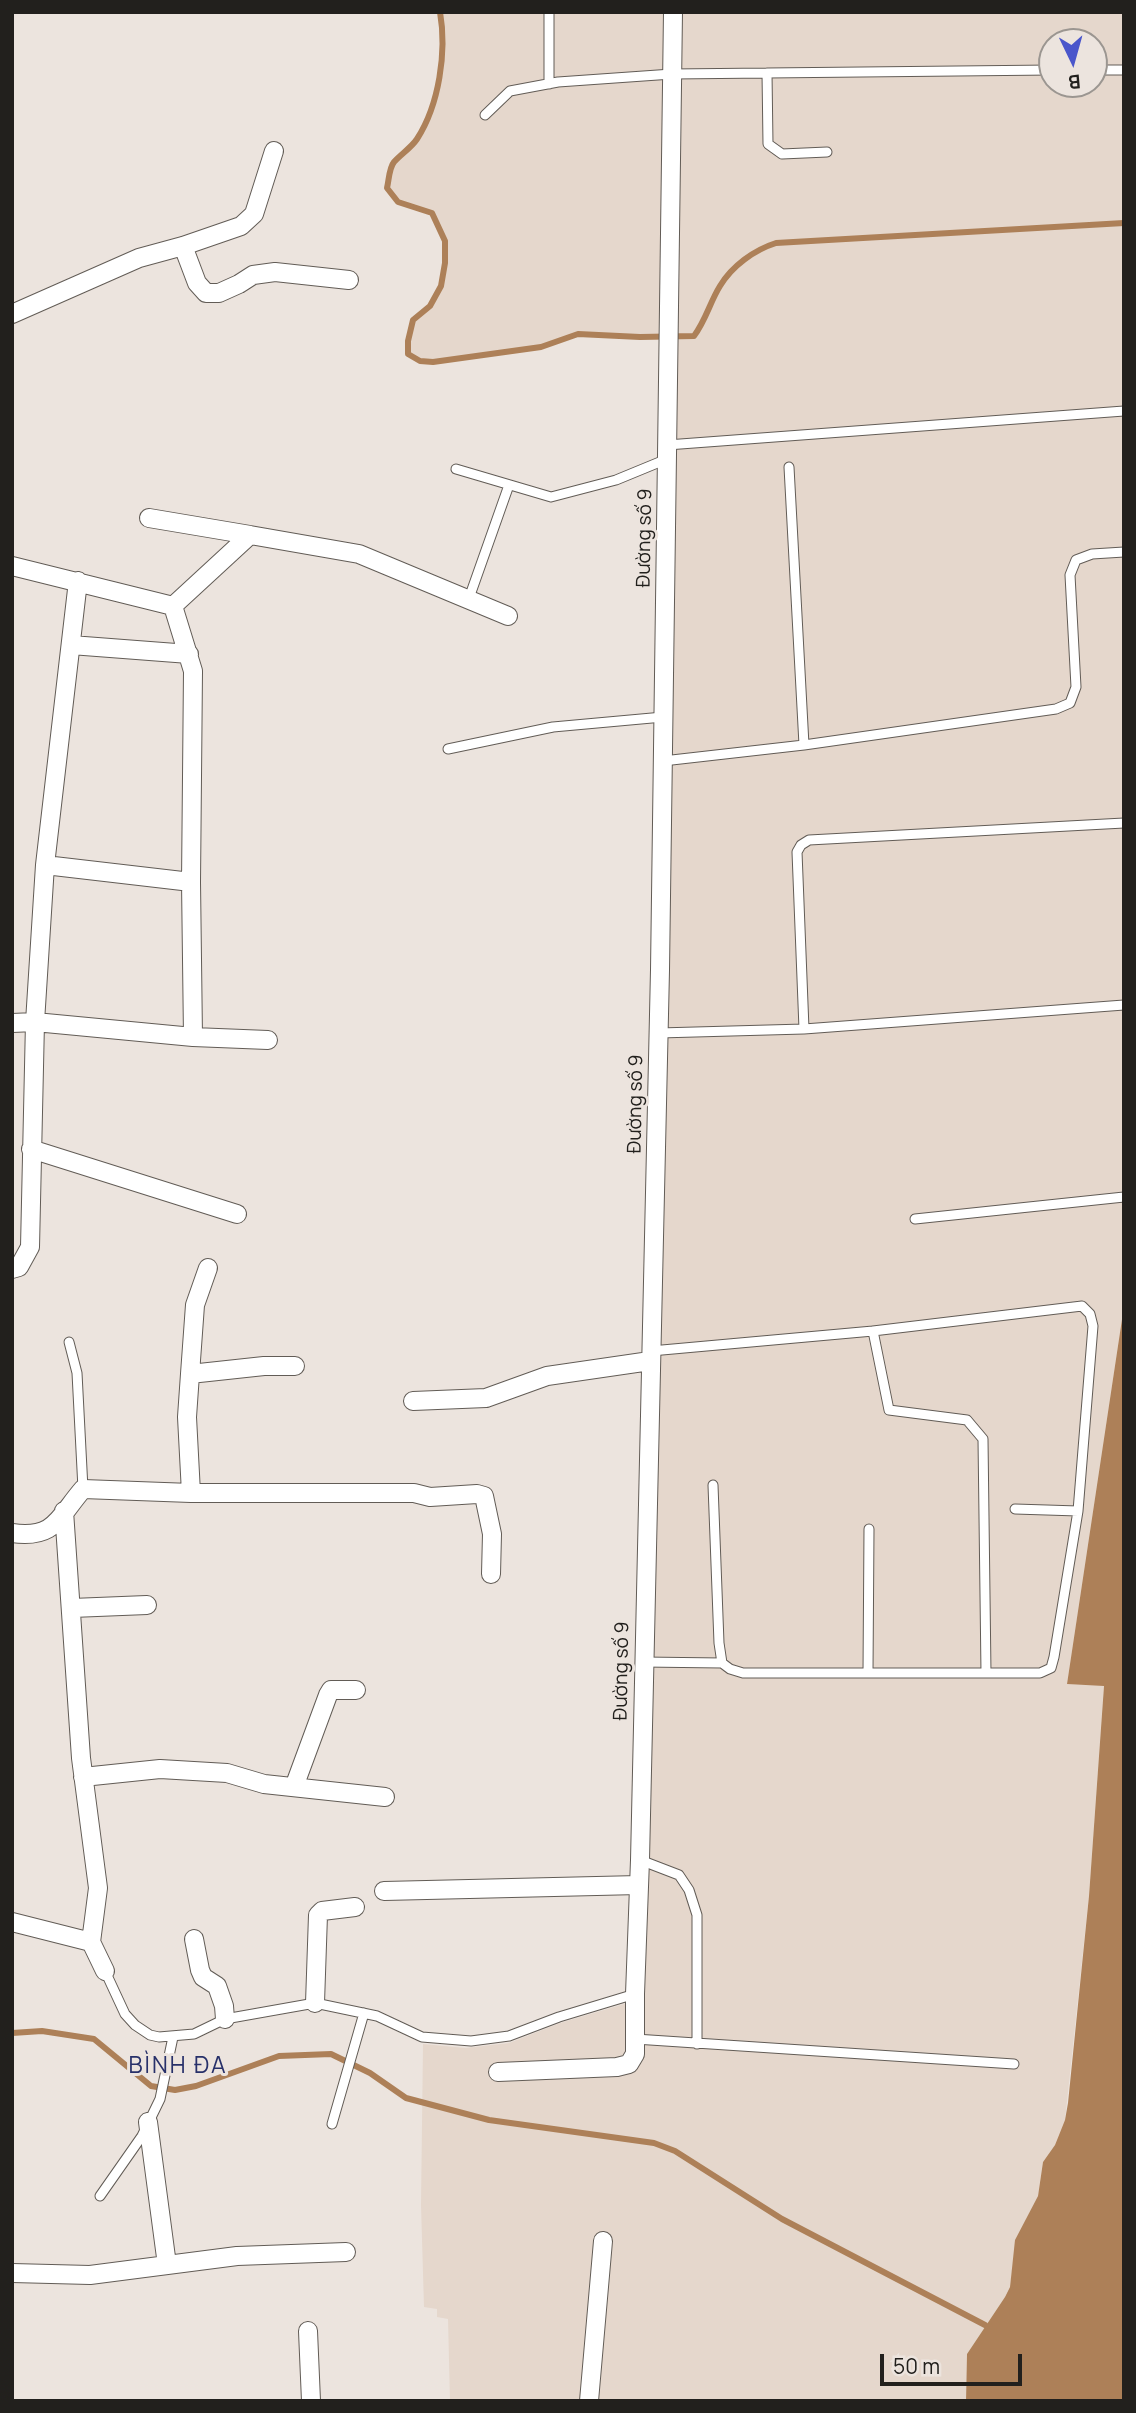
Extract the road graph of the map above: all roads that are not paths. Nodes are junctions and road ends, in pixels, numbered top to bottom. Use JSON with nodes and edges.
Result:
{"nodes":[{"id":1,"x":549,"y":12,"type":"edge"},
{"id":2,"x":673,"y":12,"type":"edge"},
{"id":3,"x":1038,"y":70,"type":"edge"},
{"id":4,"x":767,"y":73,"type":"junction"},
{"id":5,"x":672,"y":74,"type":"junction"},
{"id":6,"x":549,"y":84,"type":"junction"},
{"id":7,"x":485,"y":115,"type":"dead end"},
{"id":8,"x":274,"y":151,"type":"dead end"},
{"id":9,"x":827,"y":152,"type":"dead end"},
{"id":10,"x":183,"y":246,"type":"junction"},
{"id":11,"x":349,"y":280,"type":"dead end"},
{"id":12,"x":12,"y":314,"type":"edge"},
{"id":13,"x":1124,"y":411,"type":"edge"},
{"id":14,"x":667,"y":452,"type":"junction"},
{"id":15,"x":789,"y":467,"type":"dead end"},
{"id":16,"x":456,"y":469,"type":"dead end"},
{"id":17,"x":509,"y":485,"type":"junction"},
{"id":18,"x":149,"y":518,"type":"dead end"},
{"id":19,"x":250,"y":535,"type":"junction"},
{"id":20,"x":1124,"y":552,"type":"edge"},
{"id":21,"x":12,"y":566,"type":"edge"},
{"id":22,"x":78,"y":581,"type":"junction"},
{"id":23,"x":468,"y":601,"type":"junction"},
{"id":24,"x":173,"y":606,"type":"junction"},
{"id":25,"x":508,"y":616,"type":"dead end"},
{"id":26,"x":71,"y":645,"type":"junction"},
{"id":27,"x":189,"y":654,"type":"junction"},
{"id":28,"x":663,"y":717,"type":"junction"},
{"id":29,"x":804,"y":745,"type":"junction"},
{"id":30,"x":448,"y":749,"type":"dead end"},
{"id":31,"x":663,"y":761,"type":"junction"},
{"id":32,"x":1124,"y":823,"type":"edge"},
{"id":33,"x":45,"y":865,"type":"junction"},
{"id":34,"x":191,"y":882,"type":"junction"},
{"id":35,"x":1124,"y":1005,"type":"edge"},
{"id":36,"x":35,"y":1022,"type":"junction"},
{"id":37,"x":12,"y":1023,"type":"edge"},
{"id":38,"x":804,"y":1029,"type":"junction"},
{"id":39,"x":659,"y":1033,"type":"junction"},
{"id":40,"x":192,"y":1037,"type":"junction"},
{"id":41,"x":268,"y":1040,"type":"dead end"},
{"id":42,"x":31,"y":1149,"type":"junction"},
{"id":43,"x":1124,"y":1197,"type":"edge"},
{"id":44,"x":237,"y":1214,"type":"dead end"},
{"id":45,"x":915,"y":1219,"type":"dead end"},
{"id":46,"x":208,"y":1268,"type":"dead end"},
{"id":47,"x":12,"y":1269,"type":"edge"},
{"id":48,"x":873,"y":1331,"type":"junction"},
{"id":49,"x":69,"y":1342,"type":"dead end"},
{"id":50,"x":650,"y":1356,"type":"junction"},
{"id":51,"x":295,"y":1366,"type":"dead end"},
{"id":52,"x":190,"y":1374,"type":"junction"},
{"id":53,"x":413,"y":1401,"type":"dead end"},
{"id":54,"x":713,"y":1485,"type":"dead end"},
{"id":55,"x":83,"y":1489,"type":"junction"},
{"id":56,"x":191,"y":1493,"type":"junction"},
{"id":57,"x":1015,"y":1509,"type":"dead end"},
{"id":58,"x":64,"y":1511,"type":"junction"},
{"id":59,"x":1078,"y":1511,"type":"junction"},
{"id":60,"x":869,"y":1529,"type":"dead end"},
{"id":61,"x":12,"y":1533,"type":"edge"},
{"id":62,"x":491,"y":1574,"type":"dead end"},
{"id":63,"x":147,"y":1605,"type":"dead end"},
{"id":64,"x":72,"y":1608,"type":"junction"},
{"id":65,"x":643,"y":1662,"type":"junction"},
{"id":66,"x":722,"y":1663,"type":"junction"},
{"id":67,"x":868,"y":1672,"type":"junction"},
{"id":68,"x":986,"y":1673,"type":"junction"},
{"id":69,"x":356,"y":1690,"type":"dead end"},
{"id":70,"x":83,"y":1777,"type":"junction"},
{"id":71,"x":294,"y":1787,"type":"junction"},
{"id":72,"x":384,"y":1797,"type":"dead end"},
{"id":73,"x":640,"y":1860,"type":"junction"},
{"id":74,"x":639,"y":1885,"type":"junction"},
{"id":75,"x":384,"y":1891,"type":"dead end"},
{"id":76,"x":355,"y":1908,"type":"dead end"},
{"id":77,"x":12,"y":1922,"type":"edge"},
{"id":78,"x":194,"y":1939,"type":"dead end"},
{"id":79,"x":91,"y":1942,"type":"junction"},
{"id":80,"x":105,"y":1971,"type":"joint"},
{"id":81,"x":635,"y":1994,"type":"junction"},
{"id":82,"x":315,"y":2003,"type":"junction"},
{"id":83,"x":363,"y":2013,"type":"junction"},
{"id":84,"x":225,"y":2019,"type":"junction"},
{"id":85,"x":173,"y":2037,"type":"junction"},
{"id":86,"x":635,"y":2039,"type":"junction"},
{"id":87,"x":697,"y":2044,"type":"junction"},
{"id":88,"x":1014,"y":2064,"type":"dead end"},
{"id":89,"x":498,"y":2072,"type":"dead end"},
{"id":90,"x":148,"y":2122,"type":"junction"},
{"id":91,"x":332,"y":2124,"type":"dead end"},
{"id":92,"x":100,"y":2196,"type":"dead end"},
{"id":93,"x":603,"y":2241,"type":"dead end"},
{"id":94,"x":346,"y":2252,"type":"dead end"},
{"id":95,"x":167,"y":2265,"type":"junction"},
{"id":96,"x":12,"y":2273,"type":"edge"},
{"id":97,"x":308,"y":2331,"type":"dead end"},
{"id":98,"x":311,"y":2401,"type":"edge"},
{"id":99,"x":589,"y":2401,"type":"edge"}],
"edges":[{"from":1,"to":6,"type":"lane"},
{"from":2,"to":5,"type":"street","name":"Đường số 9"},
{"from":3,"to":4,"type":"lane"},
{"from":4,"to":5,"type":"lane"},
{"from":4,"to":9,"type":"lane"},
{"from":5,"to":6,"type":"lane"},
{"from":5,"to":14,"type":"street","name":"Đường số 9"},
{"from":6,"to":7,"type":"lane"},
{"from":8,"to":10,"type":"street"},
{"from":10,"to":11,"type":"street"},
{"from":10,"to":12,"type":"street"},
{"from":13,"to":14,"type":"lane"},
{"from":14,"to":17,"type":"lane"},
{"from":14,"to":28,"type":"street","name":"Đường số 9"},
{"from":15,"to":29,"type":"lane"},
{"from":16,"to":17,"type":"lane"},
{"from":17,"to":23,"type":"lane"},
{"from":18,"to":19,"type":"street"},
{"from":19,"to":23,"type":"street"},
{"from":19,"to":24,"type":"street"},
{"from":20,"to":29,"type":"lane"},
{"from":21,"to":22,"type":"street"},
{"from":22,"to":24,"type":"street"},
{"from":22,"to":26,"type":"street"},
{"from":23,"to":25,"type":"street"},
{"from":24,"to":27,"type":"street"},
{"from":26,"to":27,"type":"street"},
{"from":26,"to":33,"type":"street"},
{"from":27,"to":34,"type":"street"},
{"from":28,"to":30,"type":"lane"},
{"from":28,"to":31,"type":"street","name":"Đường số 9"},
{"from":29,"to":31,"type":"lane"},
{"from":31,"to":39,"type":"street","name":"Đường số 9"},
{"from":32,"to":38,"type":"lane"},
{"from":33,"to":34,"type":"street"},
{"from":33,"to":36,"type":"street"},
{"from":34,"to":40,"type":"street"},
{"from":35,"to":38,"type":"lane"},
{"from":36,"to":37,"type":"street"},
{"from":36,"to":40,"type":"street"},
{"from":36,"to":42,"type":"street"},
{"from":38,"to":39,"type":"lane"},
{"from":39,"to":50,"type":"street","name":"Đường số 9"},
{"from":40,"to":41,"type":"street"},
{"from":42,"to":44,"type":"street"},
{"from":42,"to":47,"type":"street"},
{"from":43,"to":45,"type":"lane"},
{"from":46,"to":52,"type":"street"},
{"from":48,"to":50,"type":"lane"},
{"from":48,"to":59,"type":"lane"},
{"from":48,"to":68,"type":"lane"},
{"from":49,"to":55,"type":"lane"},
{"from":50,"to":53,"type":"street"},
{"from":50,"to":65,"type":"street","name":"Đường số 9"},
{"from":51,"to":52,"type":"street"},
{"from":52,"to":56,"type":"street"},
{"from":54,"to":66,"type":"lane"},
{"from":55,"to":56,"type":"street"},
{"from":55,"to":58,"type":"street"},
{"from":56,"to":62,"type":"street"},
{"from":57,"to":59,"type":"lane"},
{"from":58,"to":61,"type":"street"},
{"from":58,"to":64,"type":"street"},
{"from":59,"to":68,"type":"lane"},
{"from":60,"to":67,"type":"lane"},
{"from":63,"to":64,"type":"street"},
{"from":64,"to":70,"type":"street"},
{"from":65,"to":66,"type":"lane"},
{"from":65,"to":73,"type":"street","name":"Đường số 9"},
{"from":66,"to":67,"type":"lane"},
{"from":67,"to":68,"type":"lane"},
{"from":69,"to":71,"type":"street"},
{"from":70,"to":71,"type":"street"},
{"from":70,"to":79,"type":"street"},
{"from":71,"to":72,"type":"street"},
{"from":73,"to":74,"type":"street","name":"Đường số 9"},
{"from":73,"to":87,"type":"lane"},
{"from":74,"to":75,"type":"street"},
{"from":74,"to":81,"type":"street","name":"Đường số 9"},
{"from":76,"to":82,"type":"street"},
{"from":77,"to":79,"type":"street"},
{"from":78,"to":84,"type":"street"},
{"from":79,"to":80,"type":"street"},
{"from":80,"to":85,"type":"lane"},
{"from":81,"to":83,"type":"lane"},
{"from":81,"to":86,"type":"street","name":"Đường số 9"},
{"from":82,"to":83,"type":"lane"},
{"from":82,"to":84,"type":"lane"},
{"from":83,"to":91,"type":"lane"},
{"from":84,"to":85,"type":"lane"},
{"from":85,"to":90,"type":"lane"},
{"from":86,"to":87,"type":"lane"},
{"from":86,"to":89,"type":"street","name":"Đường số 9"},
{"from":87,"to":88,"type":"lane"},
{"from":90,"to":92,"type":"lane"},
{"from":90,"to":95,"type":"street"},
{"from":93,"to":99,"type":"street"},
{"from":94,"to":95,"type":"street"},
{"from":95,"to":96,"type":"street"},
{"from":97,"to":98,"type":"street"}]}
